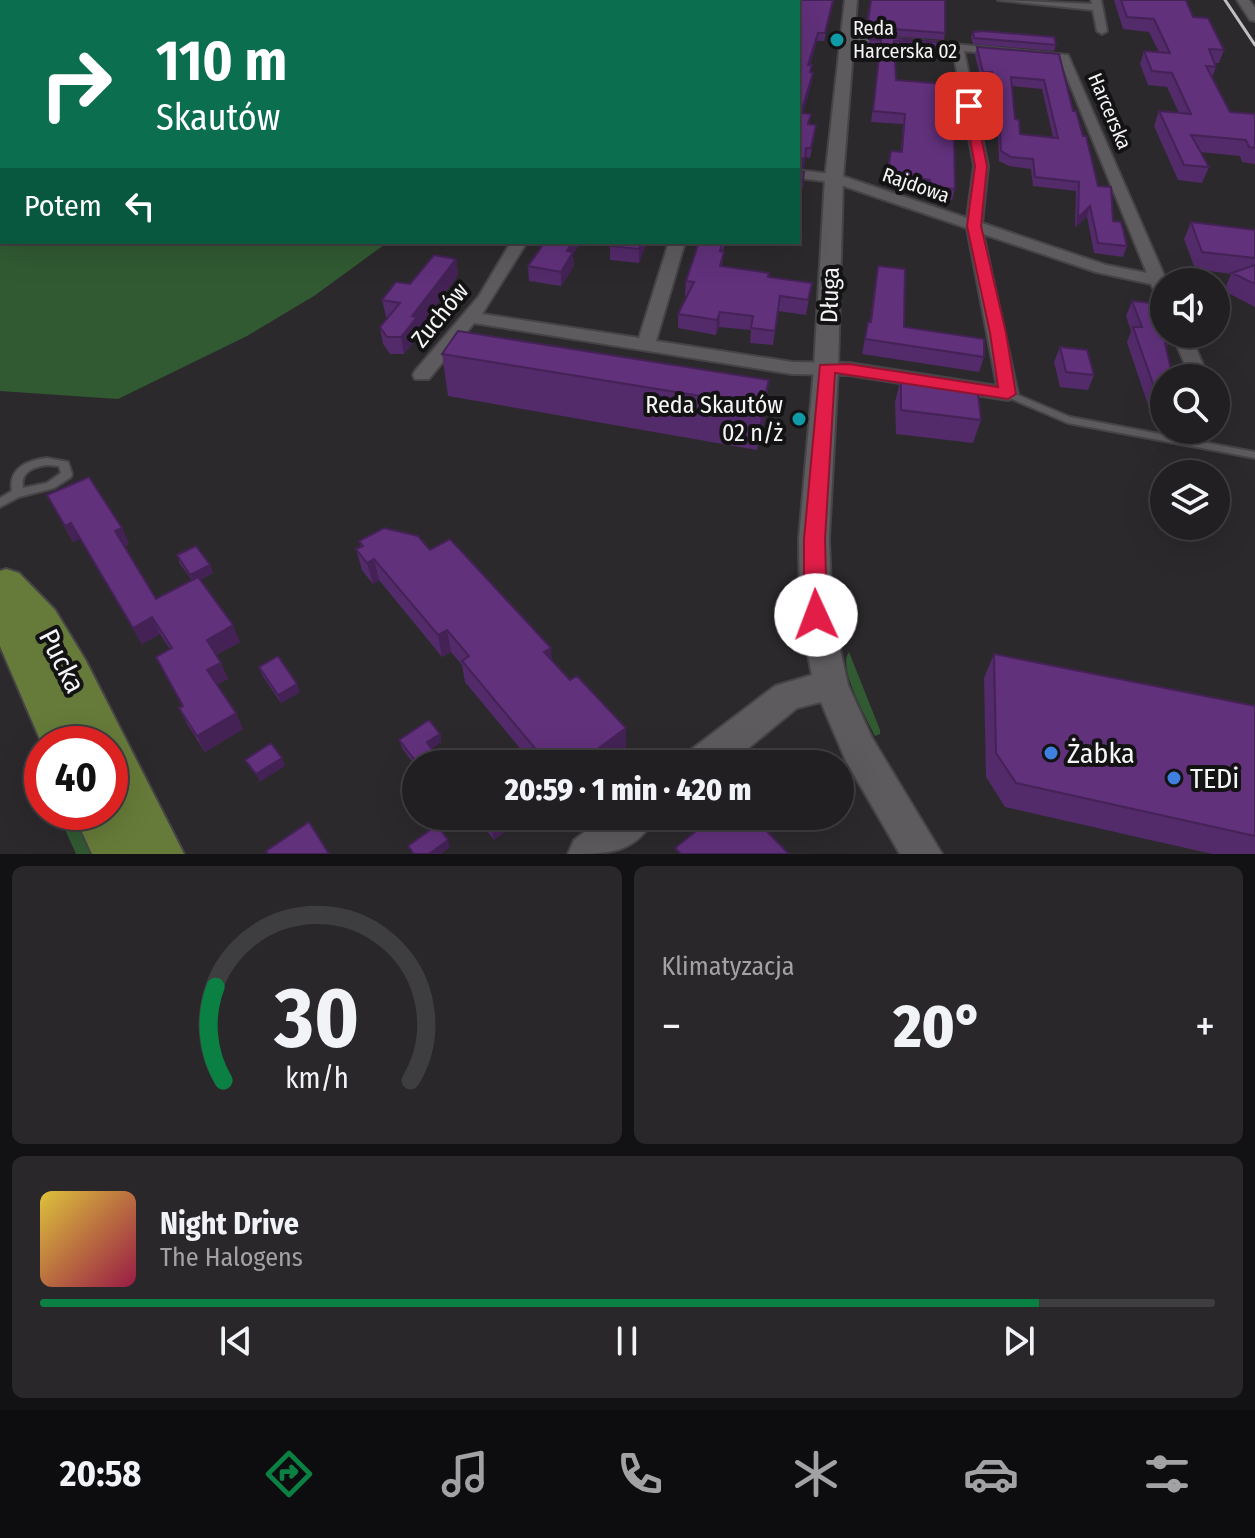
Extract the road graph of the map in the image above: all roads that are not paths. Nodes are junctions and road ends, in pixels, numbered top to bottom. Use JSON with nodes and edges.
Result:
{"nodes":[{"id":1,"x":851,"y":0,"type":"edge"},
{"id":2,"x":1003,"y":0,"type":"edge"},
{"id":3,"x":1097,"y":3,"type":"edge"},
{"id":4,"x":1102,"y":31,"type":"dead end"},
{"id":5,"x":847,"y":37,"type":"junction"},
{"id":6,"x":958,"y":46,"type":"junction"},
{"id":7,"x":800,"y":174,"type":"edge"},
{"id":8,"x":834,"y":178,"type":"junction"},
{"id":9,"x":974,"y":226,"type":"junction"},
{"id":10,"x":518,"y":244,"type":"edge"},
{"id":11,"x":676,"y":244,"type":"edge"},
{"id":12,"x":1153,"y":268,"type":"edge"},
{"id":13,"x":1150,"y":284,"type":"edge"},
{"id":14,"x":470,"y":317,"type":"junction"},
{"id":15,"x":646,"y":343,"type":"junction"},
{"id":16,"x":826,"y":368,"type":"junction"},
{"id":17,"x":422,"y":375,"type":"dead end"},
{"id":18,"x":1008,"y":394,"type":"junction"},
{"id":19,"x":1255,"y":455,"type":"edge"},
{"id":20,"x":18,"y":493,"type":"junction"},
{"id":21,"x":0,"y":503,"type":"edge"},
{"id":22,"x":4,"y":578,"type":"edge"},
{"id":23,"x":55,"y":681,"type":"junction"},
{"id":24,"x":831,"y":685,"type":"junction"},
{"id":25,"x":61,"y":726,"type":"edge"},
{"id":26,"x":90,"y":726,"type":"edge"},
{"id":27,"x":719,"y":750,"type":"edge"},
{"id":28,"x":125,"y":830,"type":"edge"},
{"id":29,"x":618,"y":830,"type":"edge"},
{"id":30,"x":161,"y":854,"type":"edge"},
{"id":31,"x":588,"y":854,"type":"edge"},
{"id":32,"x":922,"y":854,"type":"edge"}],
"edges":[{"from":1,"to":5,"type":"street","name":"Długa"},
{"from":2,"to":3,"type":"street"},
{"from":3,"to":4,"type":"street"},
{"from":5,"to":6,"type":"street","name":"Harcerska"},
{"from":5,"to":8,"type":"street","name":"Długa"},
{"from":6,"to":9,"type":"street"},
{"from":6,"to":12,"type":"street","name":"Harcerska"},
{"from":7,"to":8,"type":"street","name":"Rajdowa"},
{"from":8,"to":9,"type":"street","name":"Rajdowa"},
{"from":8,"to":16,"type":"street","name":"Długa"},
{"from":9,"to":13,"type":"street","name":"Rajdowa"},
{"from":9,"to":18,"type":"street"},
{"from":10,"to":14,"type":"street","name":"Zuchów"},
{"from":11,"to":15,"type":"street"},
{"from":14,"to":15,"type":"street"},
{"from":14,"to":17,"type":"street","name":"Zuchów"},
{"from":15,"to":16,"type":"street"},
{"from":16,"to":18,"type":"street"},
{"from":16,"to":24,"type":"street","name":"Długa"},
{"from":18,"to":19,"type":"lane"},
{"from":20,"to":20,"type":"lane"},
{"from":20,"to":21,"type":"lane"},
{"from":22,"to":23,"type":"main road","name":"Pucka"},
{"from":23,"to":25,"type":"main road","name":"Pucka"},
{"from":23,"to":26,"type":"main road","name":"Pucka"},
{"from":24,"to":27,"type":"street"},
{"from":24,"to":32,"type":"street","name":"Długa"},
{"from":28,"to":30,"type":"main road","name":"Pucka"},
{"from":29,"to":31,"type":"street"}]}
